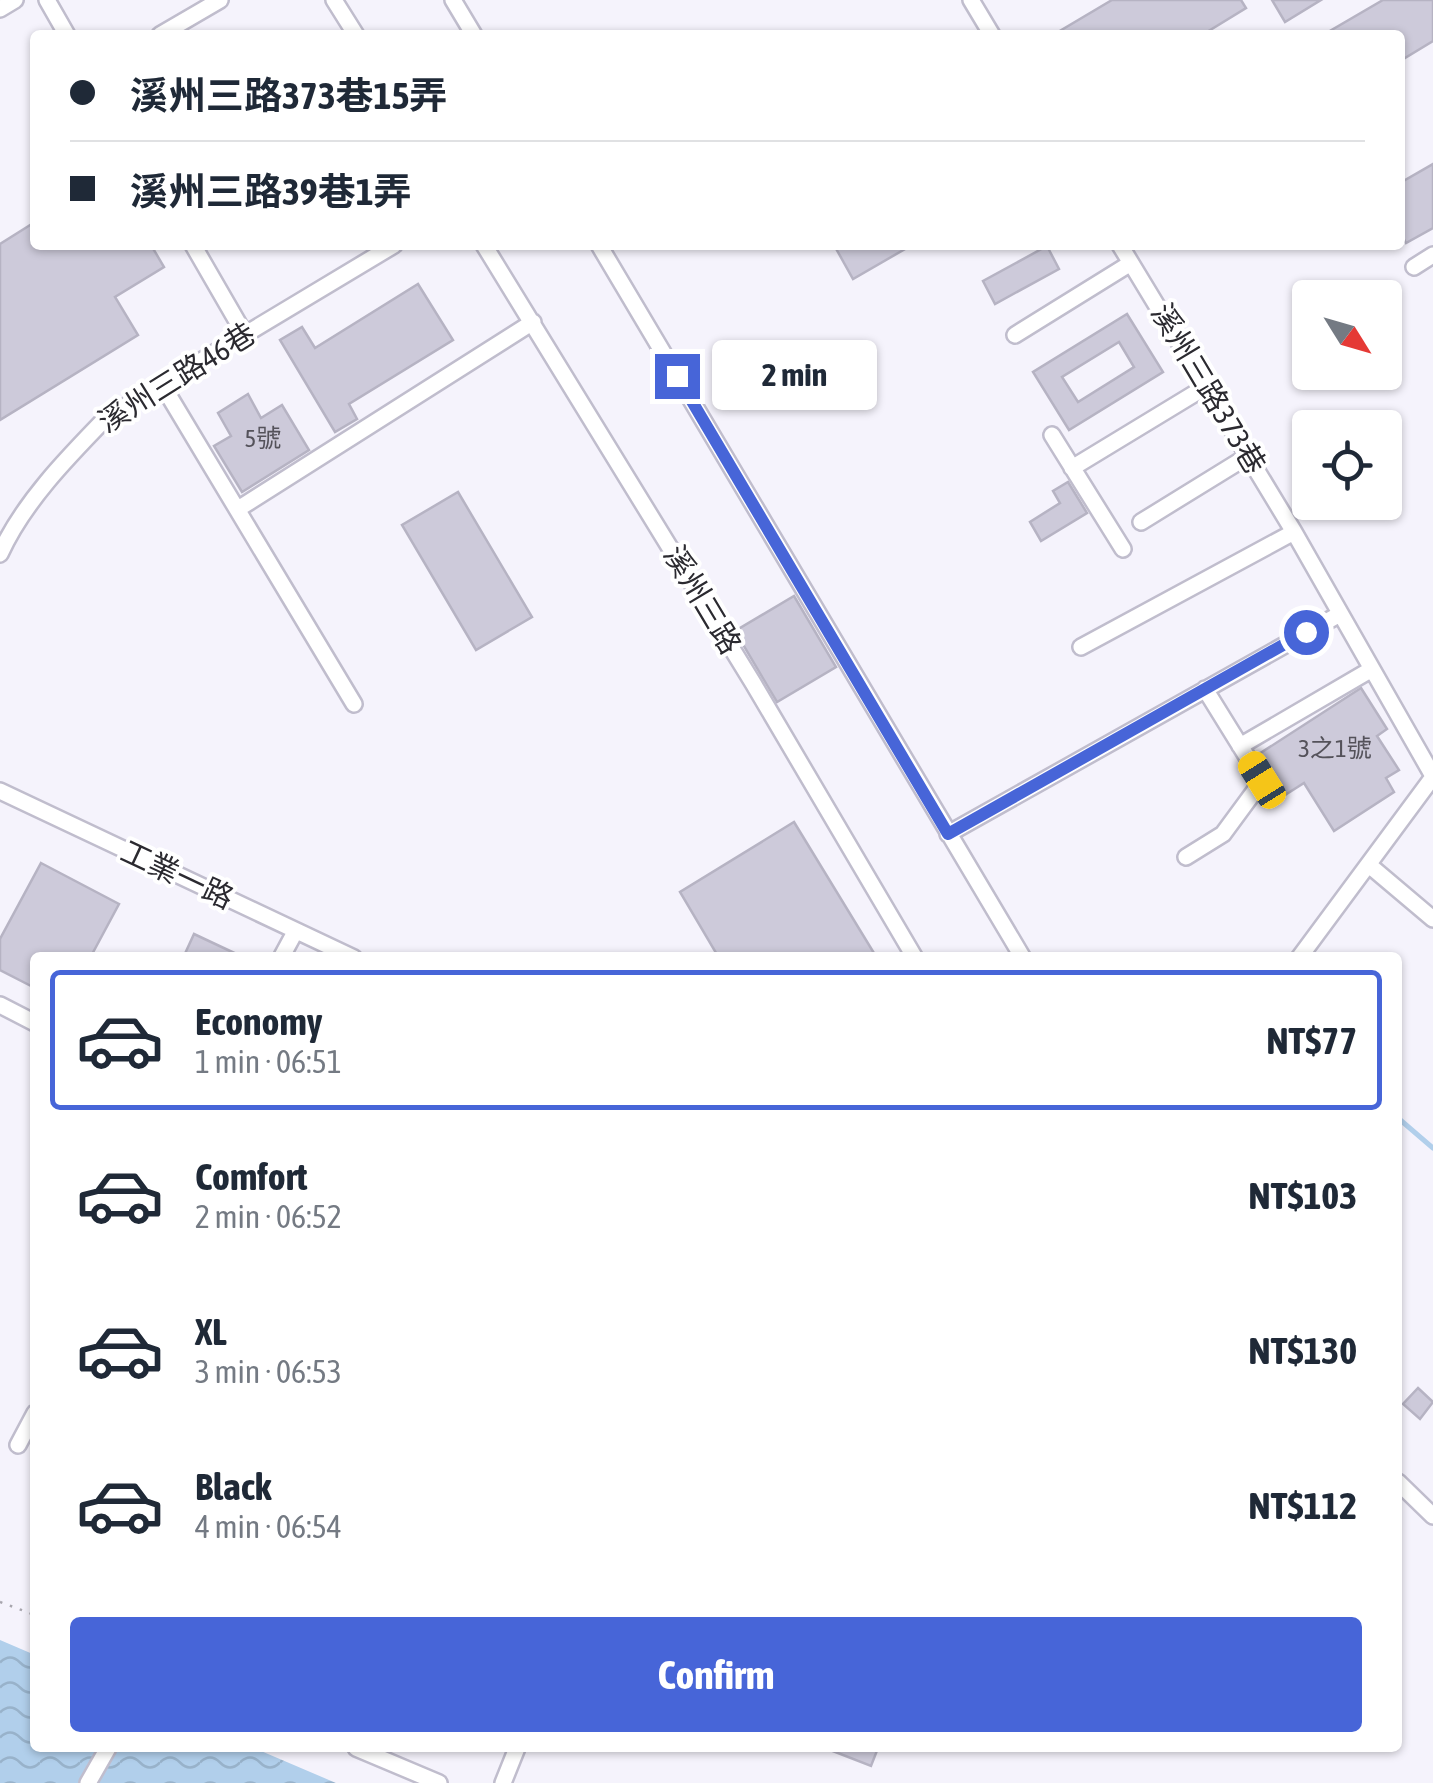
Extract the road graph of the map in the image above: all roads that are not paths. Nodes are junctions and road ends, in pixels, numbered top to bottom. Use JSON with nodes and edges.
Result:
{"nodes":[{"id":1,"x":16,"y":0,"type":"edge"},
{"id":2,"x":47,"y":0,"type":"edge"},
{"id":3,"x":220,"y":0,"type":"edge"},
{"id":4,"x":334,"y":0,"type":"edge"},
{"id":5,"x":454,"y":0,"type":"edge"},
{"id":6,"x":971,"y":0,"type":"edge"},
{"id":7,"x":0,"y":9,"type":"edge"},
{"id":8,"x":64,"y":30,"type":"edge"},
{"id":9,"x":169,"y":30,"type":"edge"},
{"id":10,"x":353,"y":30,"type":"edge"},
{"id":11,"x":471,"y":30,"type":"edge"},
{"id":12,"x":989,"y":30,"type":"edge"},
{"id":13,"x":197,"y":250,"type":"edge"},
{"id":14,"x":386,"y":250,"type":"edge"},
{"id":15,"x":487,"y":250,"type":"edge"},
{"id":16,"x":602,"y":250,"type":"edge"},
{"id":17,"x":1123,"y":250,"type":"edge"},
{"id":18,"x":1433,"y":255,"type":"edge"},
{"id":19,"x":1131,"y":263,"type":"junction"},
{"id":20,"x":1414,"y":267,"type":"dead end"},
{"id":21,"x":533,"y":322,"type":"junction"},
{"id":22,"x":245,"y":335,"type":"junction"},
{"id":23,"x":1015,"y":335,"type":"dead end"},
{"id":24,"x":163,"y":386,"type":"junction"},
{"id":25,"x":1207,"y":386,"type":"junction"},
{"id":26,"x":1052,"y":435,"type":"dead end"},
{"id":27,"x":1248,"y":456,"type":"junction"},
{"id":28,"x":1072,"y":468,"type":"junction"},
{"id":29,"x":238,"y":509,"type":"junction"},
{"id":30,"x":0,"y":515,"type":"edge"},
{"id":31,"x":1141,"y":522,"type":"dead end"},
{"id":32,"x":11,"y":531,"type":"junction"},
{"id":33,"x":1294,"y":532,"type":"junction"},
{"id":34,"x":1123,"y":549,"type":"dead end"},
{"id":35,"x":0,"y":554,"type":"edge"},
{"id":36,"x":1340,"y":614,"type":"junction"},
{"id":37,"x":1080,"y":647,"type":"dead end"},
{"id":38,"x":1372,"y":669,"type":"junction"},
{"id":39,"x":1206,"y":689,"type":"junction"},
{"id":40,"x":354,"y":704,"type":"dead end"},
{"id":41,"x":1240,"y":746,"type":"junction"},
{"id":42,"x":1433,"y":776,"type":"edge"},
{"id":43,"x":0,"y":791,"type":"edge"},
{"id":44,"x":948,"y":834,"type":"junction"},
{"id":45,"x":1186,"y":858,"type":"dead end"},
{"id":46,"x":1369,"y":865,"type":"junction"},
{"id":47,"x":1433,"y":919,"type":"edge"},
{"id":48,"x":296,"y":932,"type":"junction"},
{"id":49,"x":284,"y":952,"type":"edge"},
{"id":50,"x":341,"y":952,"type":"edge"},
{"id":51,"x":911,"y":952,"type":"edge"},
{"id":52,"x":1018,"y":952,"type":"edge"},
{"id":53,"x":1304,"y":952,"type":"edge"},
{"id":54,"x":0,"y":1004,"type":"edge"},
{"id":55,"x":30,"y":1020,"type":"edge"},
{"id":56,"x":30,"y":1422,"type":"edge"},
{"id":57,"x":18,"y":1445,"type":"dead end"},
{"id":58,"x":1402,"y":1486,"type":"edge"},
{"id":59,"x":1433,"y":1516,"type":"edge"},
{"id":60,"x":106,"y":1752,"type":"edge"},
{"id":61,"x":365,"y":1752,"type":"edge"},
{"id":62,"x":515,"y":1752,"type":"edge"},
{"id":63,"x":88,"y":1783,"type":"edge"},
{"id":64,"x":439,"y":1783,"type":"edge"},
{"id":65,"x":503,"y":1783,"type":"edge"}],
"edges":[{"from":1,"to":7,"type":"street"},
{"from":2,"to":8,"type":"street"},
{"from":3,"to":9,"type":"street"},
{"from":4,"to":10,"type":"street"},
{"from":5,"to":11,"type":"street"},
{"from":6,"to":12,"type":"street"},
{"from":13,"to":22,"type":"street"},
{"from":14,"to":22,"type":"street","name":"溪州三路46巷"},
{"from":15,"to":21,"type":"street","name":"溪州三路"},
{"from":16,"to":44,"type":"street"},
{"from":17,"to":19,"type":"street","name":"溪州三路373巷"},
{"from":18,"to":20,"type":"street"},
{"from":19,"to":23,"type":"street"},
{"from":19,"to":25,"type":"street","name":"溪州三路373巷"},
{"from":21,"to":29,"type":"street"},
{"from":21,"to":51,"type":"street","name":"溪州三路"},
{"from":22,"to":24,"type":"street","name":"溪州三路46巷"},
{"from":24,"to":29,"type":"street"},
{"from":24,"to":32,"type":"street","name":"溪州三路46巷"},
{"from":25,"to":27,"type":"street","name":"溪州三路373巷"},
{"from":25,"to":28,"type":"street"},
{"from":26,"to":28,"type":"street"},
{"from":27,"to":31,"type":"street"},
{"from":27,"to":33,"type":"street","name":"溪州三路373巷"},
{"from":28,"to":34,"type":"street"},
{"from":29,"to":40,"type":"street"},
{"from":30,"to":32,"type":"street"},
{"from":32,"to":35,"type":"street","name":"溪州三路46巷"},
{"from":33,"to":36,"type":"street","name":"溪州三路373巷"},
{"from":33,"to":37,"type":"street"},
{"from":36,"to":38,"type":"street","name":"溪州三路373巷"},
{"from":36,"to":39,"type":"street"},
{"from":38,"to":41,"type":"street"},
{"from":38,"to":42,"type":"street","name":"溪州三路373巷"},
{"from":39,"to":41,"type":"street"},
{"from":39,"to":44,"type":"street"},
{"from":41,"to":45,"type":"street"},
{"from":42,"to":46,"type":"street"},
{"from":43,"to":48,"type":"street","name":"工業一路"},
{"from":44,"to":52,"type":"street"},
{"from":46,"to":47,"type":"street"},
{"from":46,"to":53,"type":"street"},
{"from":48,"to":49,"type":"street"},
{"from":48,"to":50,"type":"street","name":"工業一路"},
{"from":54,"to":55,"type":"street"},
{"from":56,"to":57,"type":"street"},
{"from":58,"to":59,"type":"street"},
{"from":60,"to":63,"type":"street"},
{"from":61,"to":64,"type":"street"},
{"from":62,"to":65,"type":"street"}]}
